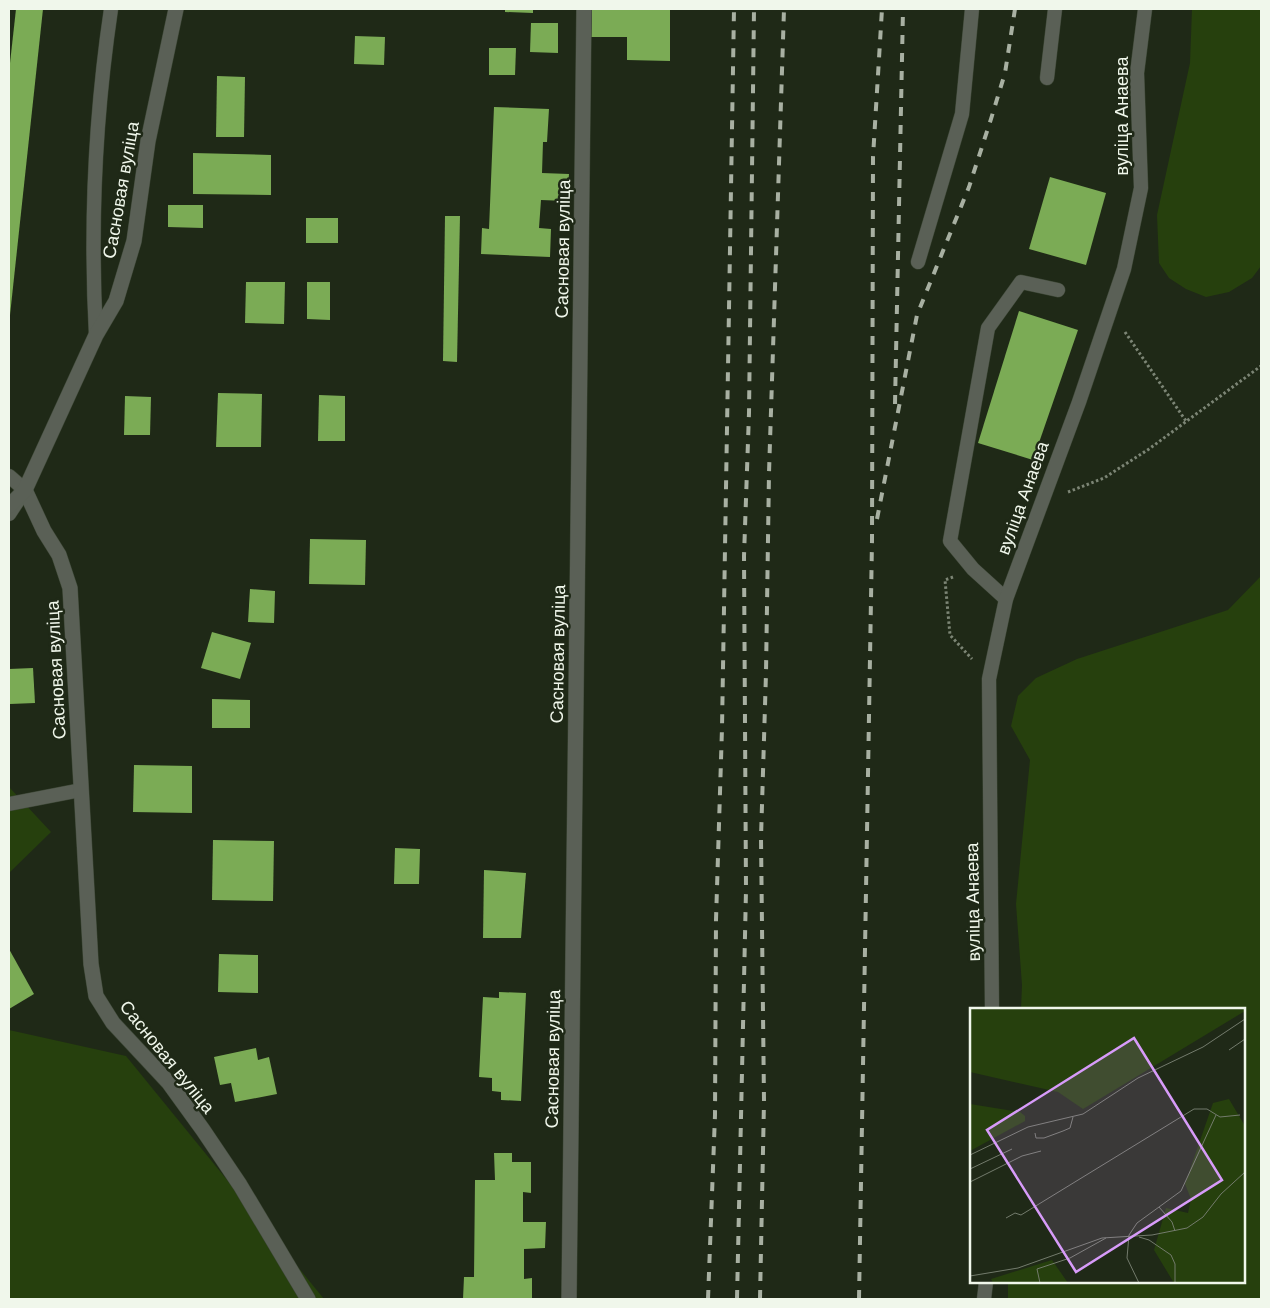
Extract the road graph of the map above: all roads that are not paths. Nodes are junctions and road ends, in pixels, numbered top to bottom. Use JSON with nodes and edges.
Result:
{"nodes":[{"id":1,"x":110,"y":9,"type":"edge"},
{"id":2,"x":176,"y":9,"type":"edge"},
{"id":3,"x":584,"y":9,"type":"edge"},
{"id":4,"x":972,"y":9,"type":"edge"},
{"id":5,"x":1056,"y":9,"type":"edge"},
{"id":6,"x":1145,"y":9,"type":"edge"},
{"id":7,"x":1048,"y":78,"type":"dead end"},
{"id":8,"x":918,"y":262,"type":"dead end"},
{"id":9,"x":1058,"y":290,"type":"dead end"},
{"id":10,"x":96,"y":335,"type":"junction"},
{"id":11,"x":9,"y":476,"type":"edge"},
{"id":12,"x":25,"y":490,"type":"junction"},
{"id":13,"x":9,"y":506,"type":"edge"},
{"id":14,"x":9,"y":514,"type":"edge"},
{"id":15,"x":1006,"y":599,"type":"junction"},
{"id":16,"x":81,"y":790,"type":"junction"},
{"id":17,"x":9,"y":804,"type":"edge"},
{"id":18,"x":992,"y":1008,"type":"edge"},
{"id":19,"x":986,"y":1283,"type":"edge"},
{"id":20,"x":308,"y":1299,"type":"edge"},
{"id":21,"x":569,"y":1299,"type":"edge"},
{"id":22,"x":984,"y":1299,"type":"edge"}],
"edges":[{"from":1,"to":10,"type":"lane"},
{"from":2,"to":10,"type":"street","name":"Сасновая вуліца"},
{"from":3,"to":21,"type":"street","name":"Сасновая вуліца"},
{"from":4,"to":8,"type":"lane"},
{"from":5,"to":7,"type":"lane"},
{"from":6,"to":15,"type":"lane","name":"вуліца Анаева"},
{"from":9,"to":15,"type":"lane"},
{"from":10,"to":12,"type":"street","name":"Сасновая вуліца"},
{"from":11,"to":12,"type":"lane"},
{"from":12,"to":13,"type":"street"},
{"from":12,"to":14,"type":"lane"},
{"from":12,"to":16,"type":"street","name":"Сасновая вуліца"},
{"from":15,"to":18,"type":"lane","name":"вуліца Анаева"},
{"from":16,"to":17,"type":"lane"},
{"from":16,"to":20,"type":"street","name":"Сасновая вуліца"},
{"from":19,"to":22,"type":"lane"}]}
